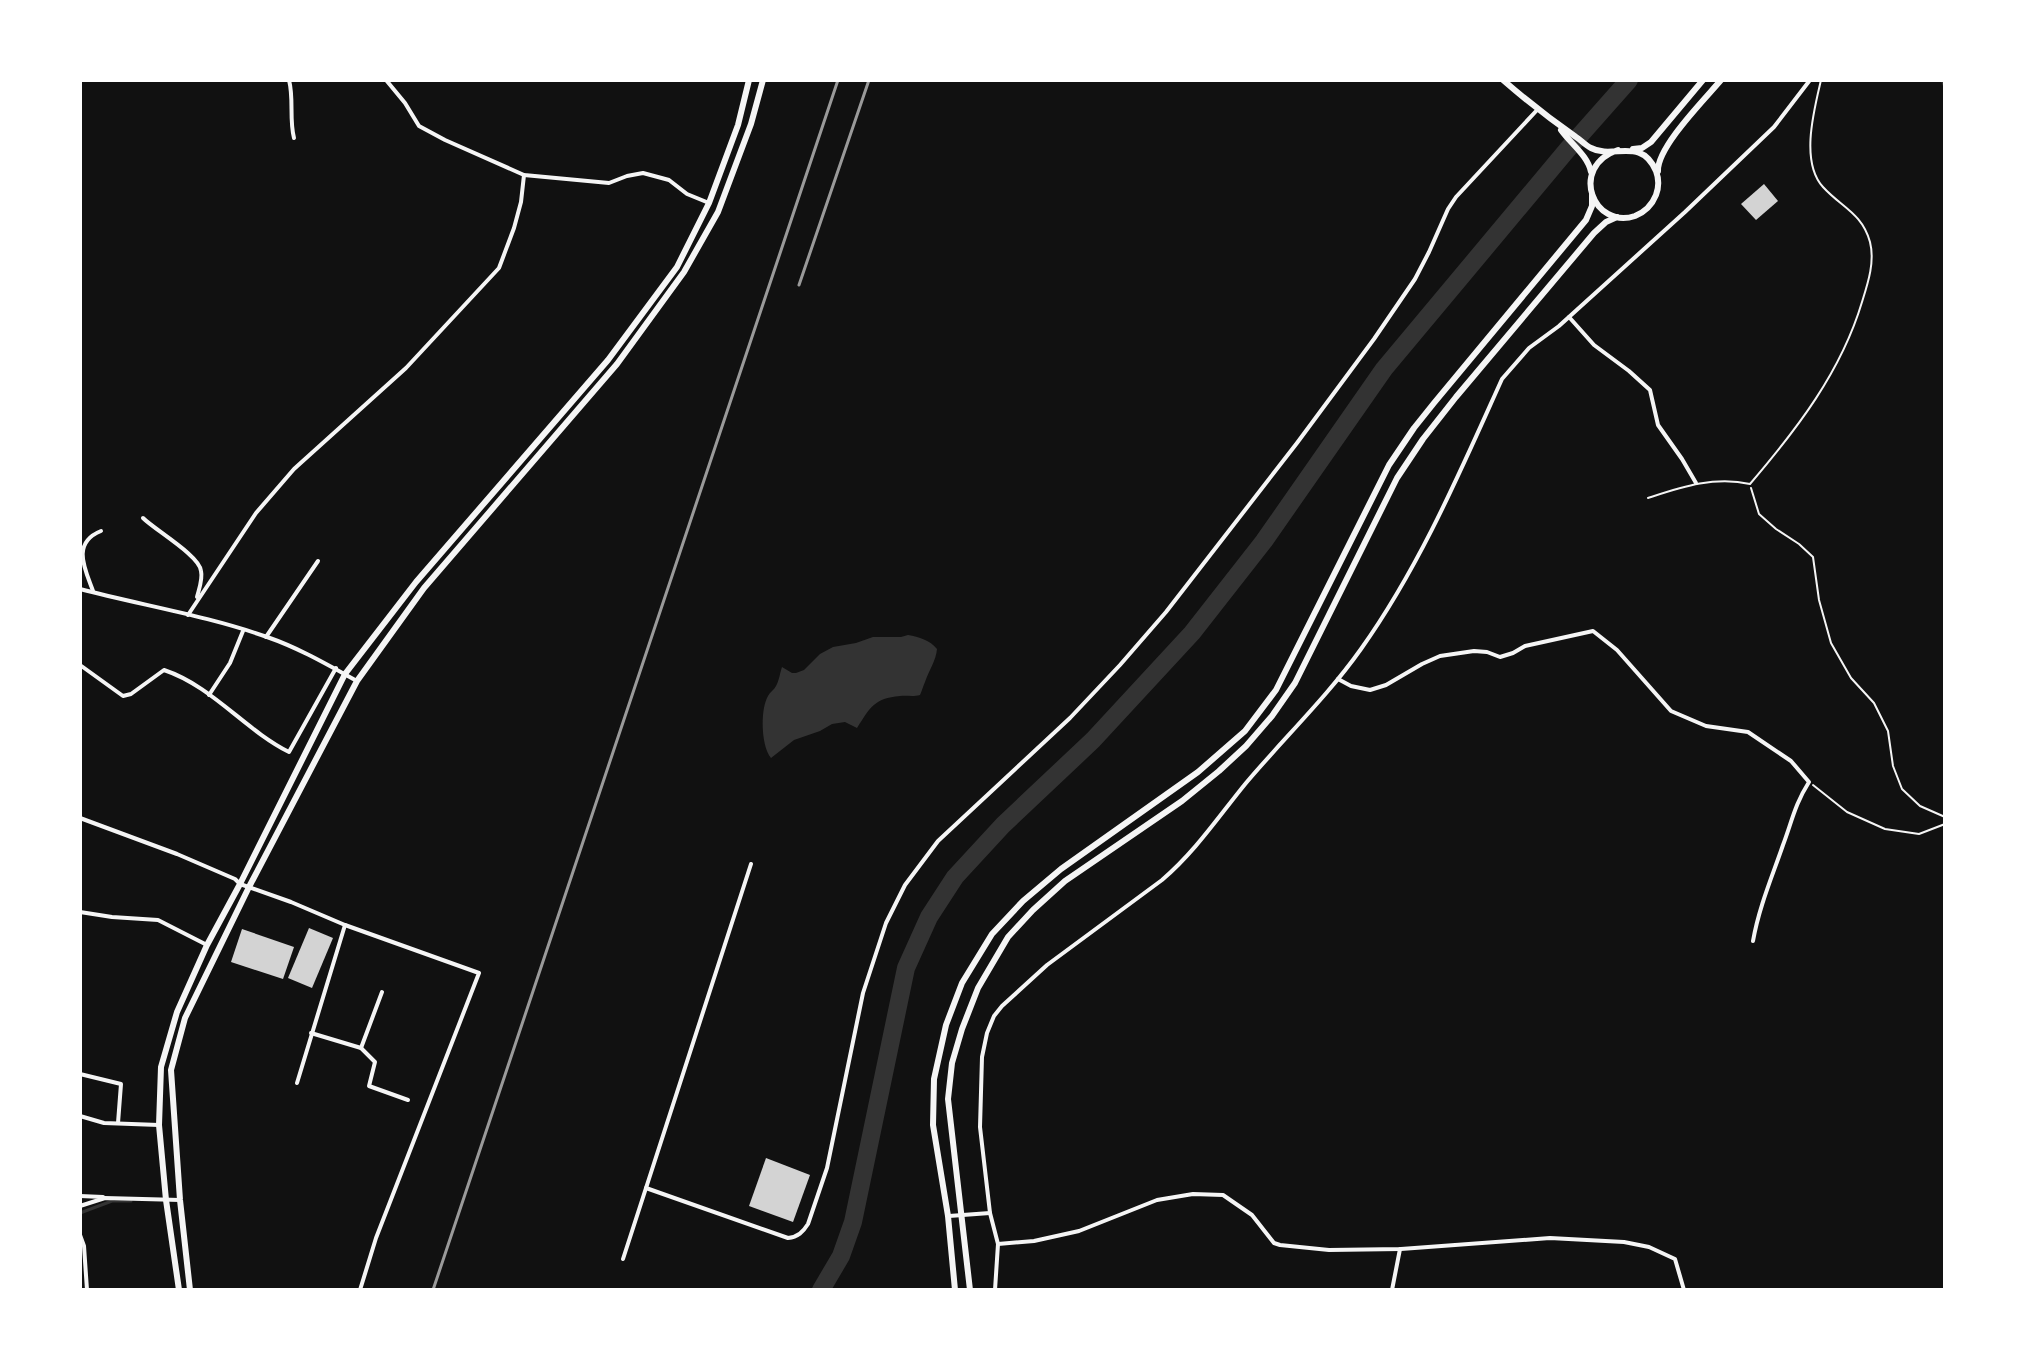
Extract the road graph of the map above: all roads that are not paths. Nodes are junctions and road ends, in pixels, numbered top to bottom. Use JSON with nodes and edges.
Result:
{"nodes":[{"id":1,"x":289,"y":80,"type":"edge"},
{"id":2,"x":386,"y":80,"type":"edge"},
{"id":3,"x":749,"y":80,"type":"edge"},
{"id":4,"x":763,"y":80,"type":"edge"},
{"id":5,"x":1503,"y":80,"type":"edge"},
{"id":6,"x":1703,"y":80,"type":"edge"},
{"id":7,"x":1721,"y":80,"type":"edge"},
{"id":8,"x":1810,"y":80,"type":"edge"},
{"id":9,"x":1821,"y":80,"type":"edge"},
{"id":10,"x":1538,"y":109,"type":"junction"},
{"id":11,"x":1560,"y":127,"type":"junction"},
{"id":12,"x":294,"y":138,"type":"dead end"},
{"id":13,"x":1618,"y":150,"type":"junction"},
{"id":14,"x":1630,"y":150,"type":"junction"},
{"id":15,"x":524,"y":175,"type":"junction"},
{"id":16,"x":1591,"y":177,"type":"junction"},
{"id":17,"x":1658,"y":178,"type":"junction"},
{"id":18,"x":1592,"y":195,"type":"junction"},
{"id":19,"x":709,"y":203,"type":"junction"},
{"id":20,"x":1617,"y":217,"type":"junction"},
{"id":21,"x":1569,"y":317,"type":"junction"},
{"id":22,"x":1696,"y":483,"type":"junction"},
{"id":23,"x":1648,"y":498,"type":"dead end"},
{"id":24,"x":143,"y":518,"type":"dead end"},
{"id":25,"x":101,"y":531,"type":"dead end"},
{"id":26,"x":318,"y":561,"type":"dead end"},
{"id":27,"x":80,"y":589,"type":"edge"},
{"id":28,"x":93,"y":591,"type":"junction"},
{"id":29,"x":196,"y":603,"type":"junction"},
{"id":30,"x":188,"y":615,"type":"junction"},
{"id":31,"x":243,"y":631,"type":"junction"},
{"id":32,"x":266,"y":637,"type":"junction"},
{"id":33,"x":80,"y":665,"type":"edge"},
{"id":34,"x":336,"y":668,"type":"junction"},
{"id":35,"x":345,"y":674,"type":"junction"},
{"id":36,"x":1338,"y":679,"type":"junction"},
{"id":37,"x":357,"y":681,"type":"junction"},
{"id":38,"x":209,"y":695,"type":"junction"},
{"id":39,"x":80,"y":818,"type":"edge"},
{"id":40,"x":751,"y":864,"type":"dead end"},
{"id":41,"x":240,"y":884,"type":"junction"},
{"id":42,"x":249,"y":887,"type":"junction"},
{"id":43,"x":80,"y":912,"type":"edge"},
{"id":44,"x":345,"y":925,"type":"junction"},
{"id":45,"x":1753,"y":941,"type":"dead end"},
{"id":46,"x":207,"y":945,"type":"junction"},
{"id":47,"x":382,"y":992,"type":"dead end"},
{"id":48,"x":311,"y":1033,"type":"junction"},
{"id":49,"x":361,"y":1048,"type":"junction"},
{"id":50,"x":80,"y":1074,"type":"edge"},
{"id":51,"x":297,"y":1083,"type":"dead end"},
{"id":52,"x":408,"y":1100,"type":"dead end"},
{"id":53,"x":80,"y":1116,"type":"edge"},
{"id":54,"x":118,"y":1123,"type":"junction"},
{"id":55,"x":159,"y":1125,"type":"junction"},
{"id":56,"x":646,"y":1188,"type":"junction"},
{"id":57,"x":80,"y":1196,"type":"edge"},
{"id":58,"x":105,"y":1198,"type":"junction"},
{"id":59,"x":166,"y":1200,"type":"junction"},
{"id":60,"x":180,"y":1200,"type":"junction"},
{"id":61,"x":80,"y":1206,"type":"edge"},
{"id":62,"x":990,"y":1213,"type":"junction"},
{"id":63,"x":962,"y":1215,"type":"junction"},
{"id":64,"x":948,"y":1216,"type":"junction"},
{"id":65,"x":80,"y":1235,"type":"edge"},
{"id":66,"x":998,"y":1244,"type":"junction"},
{"id":67,"x":1401,"y":1249,"type":"junction"},
{"id":68,"x":623,"y":1259,"type":"dead end"},
{"id":69,"x":87,"y":1290,"type":"edge"},
{"id":70,"x":179,"y":1290,"type":"edge"},
{"id":71,"x":190,"y":1290,"type":"edge"},
{"id":72,"x":360,"y":1290,"type":"edge"},
{"id":73,"x":955,"y":1290,"type":"edge"},
{"id":74,"x":970,"y":1290,"type":"edge"},
{"id":75,"x":995,"y":1290,"type":"edge"},
{"id":76,"x":1392,"y":1290,"type":"edge"},
{"id":77,"x":1684,"y":1290,"type":"edge"}],
"edges":[{"from":1,"to":12,"type":"street"},
{"from":2,"to":15,"type":"street"},
{"from":3,"to":19,"type":"main road"},
{"from":4,"to":37,"type":"main road"},
{"from":5,"to":10,"type":"main road"},
{"from":6,"to":14,"type":"main road"},
{"from":7,"to":17,"type":"main road"},
{"from":8,"to":21,"type":"street"},
{"from":9,"to":22,"type":"lane"},
{"from":10,"to":11,"type":"main road"},
{"from":10,"to":56,"type":"street"},
{"from":11,"to":13,"type":"main road"},
{"from":11,"to":16,"type":"main road"},
{"from":13,"to":14,"type":"main road"},
{"from":13,"to":16,"type":"main road"},
{"from":14,"to":17,"type":"main road"},
{"from":15,"to":19,"type":"street"},
{"from":15,"to":29,"type":"street"},
{"from":16,"to":18,"type":"main road"},
{"from":17,"to":20,"type":"main road"},
{"from":18,"to":20,"type":"main road"},
{"from":18,"to":64,"type":"main road"},
{"from":19,"to":35,"type":"main road"},
{"from":20,"to":63,"type":"main road"},
{"from":21,"to":22,"type":"street"},
{"from":21,"to":36,"type":"street"},
{"from":22,"to":23,"type":"lane"},
{"from":24,"to":29,"type":"street"},
{"from":25,"to":28,"type":"street"},
{"from":26,"to":32,"type":"street"},
{"from":27,"to":28,"type":"street"},
{"from":28,"to":30,"type":"street"},
{"from":29,"to":30,"type":"street"},
{"from":30,"to":31,"type":"street"},
{"from":31,"to":32,"type":"street"},
{"from":31,"to":38,"type":"street"},
{"from":32,"to":34,"type":"street"},
{"from":33,"to":38,"type":"street"},
{"from":34,"to":35,"type":"street"},
{"from":34,"to":38,"type":"street"},
{"from":35,"to":37,"type":"street"},
{"from":35,"to":41,"type":"main road"},
{"from":36,"to":45,"type":"street"},
{"from":36,"to":62,"type":"street"},
{"from":37,"to":42,"type":"main road"},
{"from":39,"to":41,"type":"street"},
{"from":40,"to":56,"type":"street"},
{"from":41,"to":42,"type":"street"},
{"from":41,"to":46,"type":"main road"},
{"from":42,"to":44,"type":"street"},
{"from":42,"to":60,"type":"main road"},
{"from":43,"to":46,"type":"street"},
{"from":44,"to":48,"type":"street"},
{"from":44,"to":72,"type":"street"},
{"from":46,"to":55,"type":"main road"},
{"from":47,"to":49,"type":"street"},
{"from":48,"to":49,"type":"street"},
{"from":48,"to":51,"type":"street"},
{"from":49,"to":52,"type":"street"},
{"from":50,"to":54,"type":"street"},
{"from":53,"to":54,"type":"street"},
{"from":54,"to":55,"type":"street"},
{"from":55,"to":59,"type":"main road"},
{"from":56,"to":68,"type":"street"},
{"from":57,"to":58,"type":"street"},
{"from":58,"to":59,"type":"street"},
{"from":58,"to":61,"type":"street"},
{"from":59,"to":60,"type":"street"},
{"from":59,"to":70,"type":"main road"},
{"from":60,"to":71,"type":"main road"},
{"from":62,"to":63,"type":"street"},
{"from":62,"to":66,"type":"street"},
{"from":63,"to":64,"type":"street"},
{"from":63,"to":74,"type":"main road"},
{"from":64,"to":73,"type":"main road"},
{"from":65,"to":69,"type":"street"},
{"from":66,"to":67,"type":"street"},
{"from":66,"to":75,"type":"street"},
{"from":67,"to":76,"type":"street"},
{"from":67,"to":77,"type":"street"}]}
